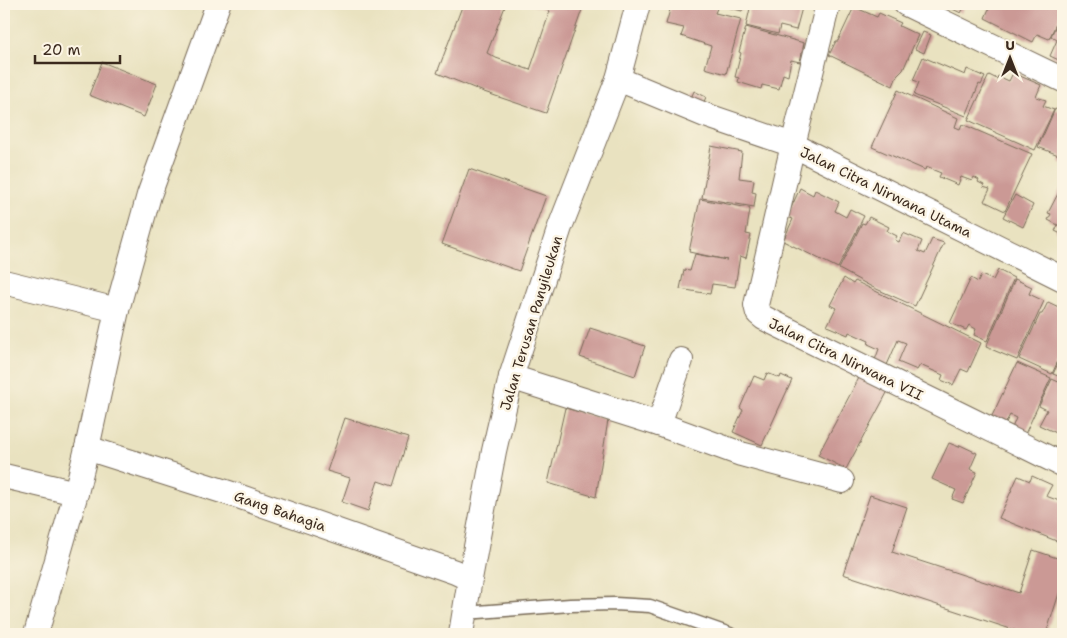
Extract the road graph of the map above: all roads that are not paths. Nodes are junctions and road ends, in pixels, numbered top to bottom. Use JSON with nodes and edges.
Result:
{"nodes":[{"id":1,"x":218,"y":4,"type":"edge"},
{"id":2,"x":638,"y":4,"type":"edge"},
{"id":3,"x":828,"y":4,"type":"edge"},
{"id":4,"x":906,"y":4,"type":"edge"},
{"id":5,"x":618,"y":79,"type":"junction"},
{"id":6,"x":1063,"y":80,"type":"edge"},
{"id":7,"x":793,"y":145,"type":"junction"},
{"id":8,"x":1063,"y":279,"type":"edge"},
{"id":9,"x":4,"y":282,"type":"edge"},
{"id":10,"x":117,"y":310,"type":"junction"},
{"id":11,"x":681,"y":360,"type":"dead end"},
{"id":12,"x":511,"y":377,"type":"junction"},
{"id":13,"x":659,"y":424,"type":"junction"},
{"id":14,"x":87,"y":448,"type":"junction"},
{"id":15,"x":1063,"y":465,"type":"edge"},
{"id":16,"x":4,"y":476,"type":"edge"},
{"id":17,"x":842,"y":480,"type":"dead end"},
{"id":18,"x":76,"y":493,"type":"junction"},
{"id":19,"x":470,"y":578,"type":"junction"},
{"id":20,"x":463,"y":623,"type":"edge"},
{"id":21,"x":36,"y":634,"type":"edge"},
{"id":22,"x":730,"y":634,"type":"edge"}],
"edges":[{"from":1,"to":10,"type":"street"},
{"from":2,"to":5,"type":"street","name":"Jalan Terusan Panyileukan"},
{"from":3,"to":7,"type":"street","name":"Jalan Citra Nirwana VII"},
{"from":4,"to":6,"type":"street"},
{"from":5,"to":7,"type":"street","name":"Jalan Citra Nirwana Utama"},
{"from":5,"to":12,"type":"street","name":"Jalan Terusan Panyileukan"},
{"from":7,"to":8,"type":"street","name":"Jalan Citra Nirwana Utama"},
{"from":7,"to":15,"type":"street","name":"Jalan Citra Nirwana VII"},
{"from":9,"to":10,"type":"street"},
{"from":10,"to":14,"type":"street"},
{"from":11,"to":13,"type":"street"},
{"from":12,"to":13,"type":"street"},
{"from":12,"to":19,"type":"street","name":"Jalan Terusan Panyileukan"},
{"from":13,"to":17,"type":"street"},
{"from":14,"to":18,"type":"street"},
{"from":14,"to":19,"type":"street","name":"Gang Bahagia"},
{"from":16,"to":18,"type":"street"},
{"from":18,"to":21,"type":"street"},
{"from":19,"to":20,"type":"street","name":"Jalan Terusan Panyileukan"},
{"from":20,"to":22,"type":"lane"}]}
